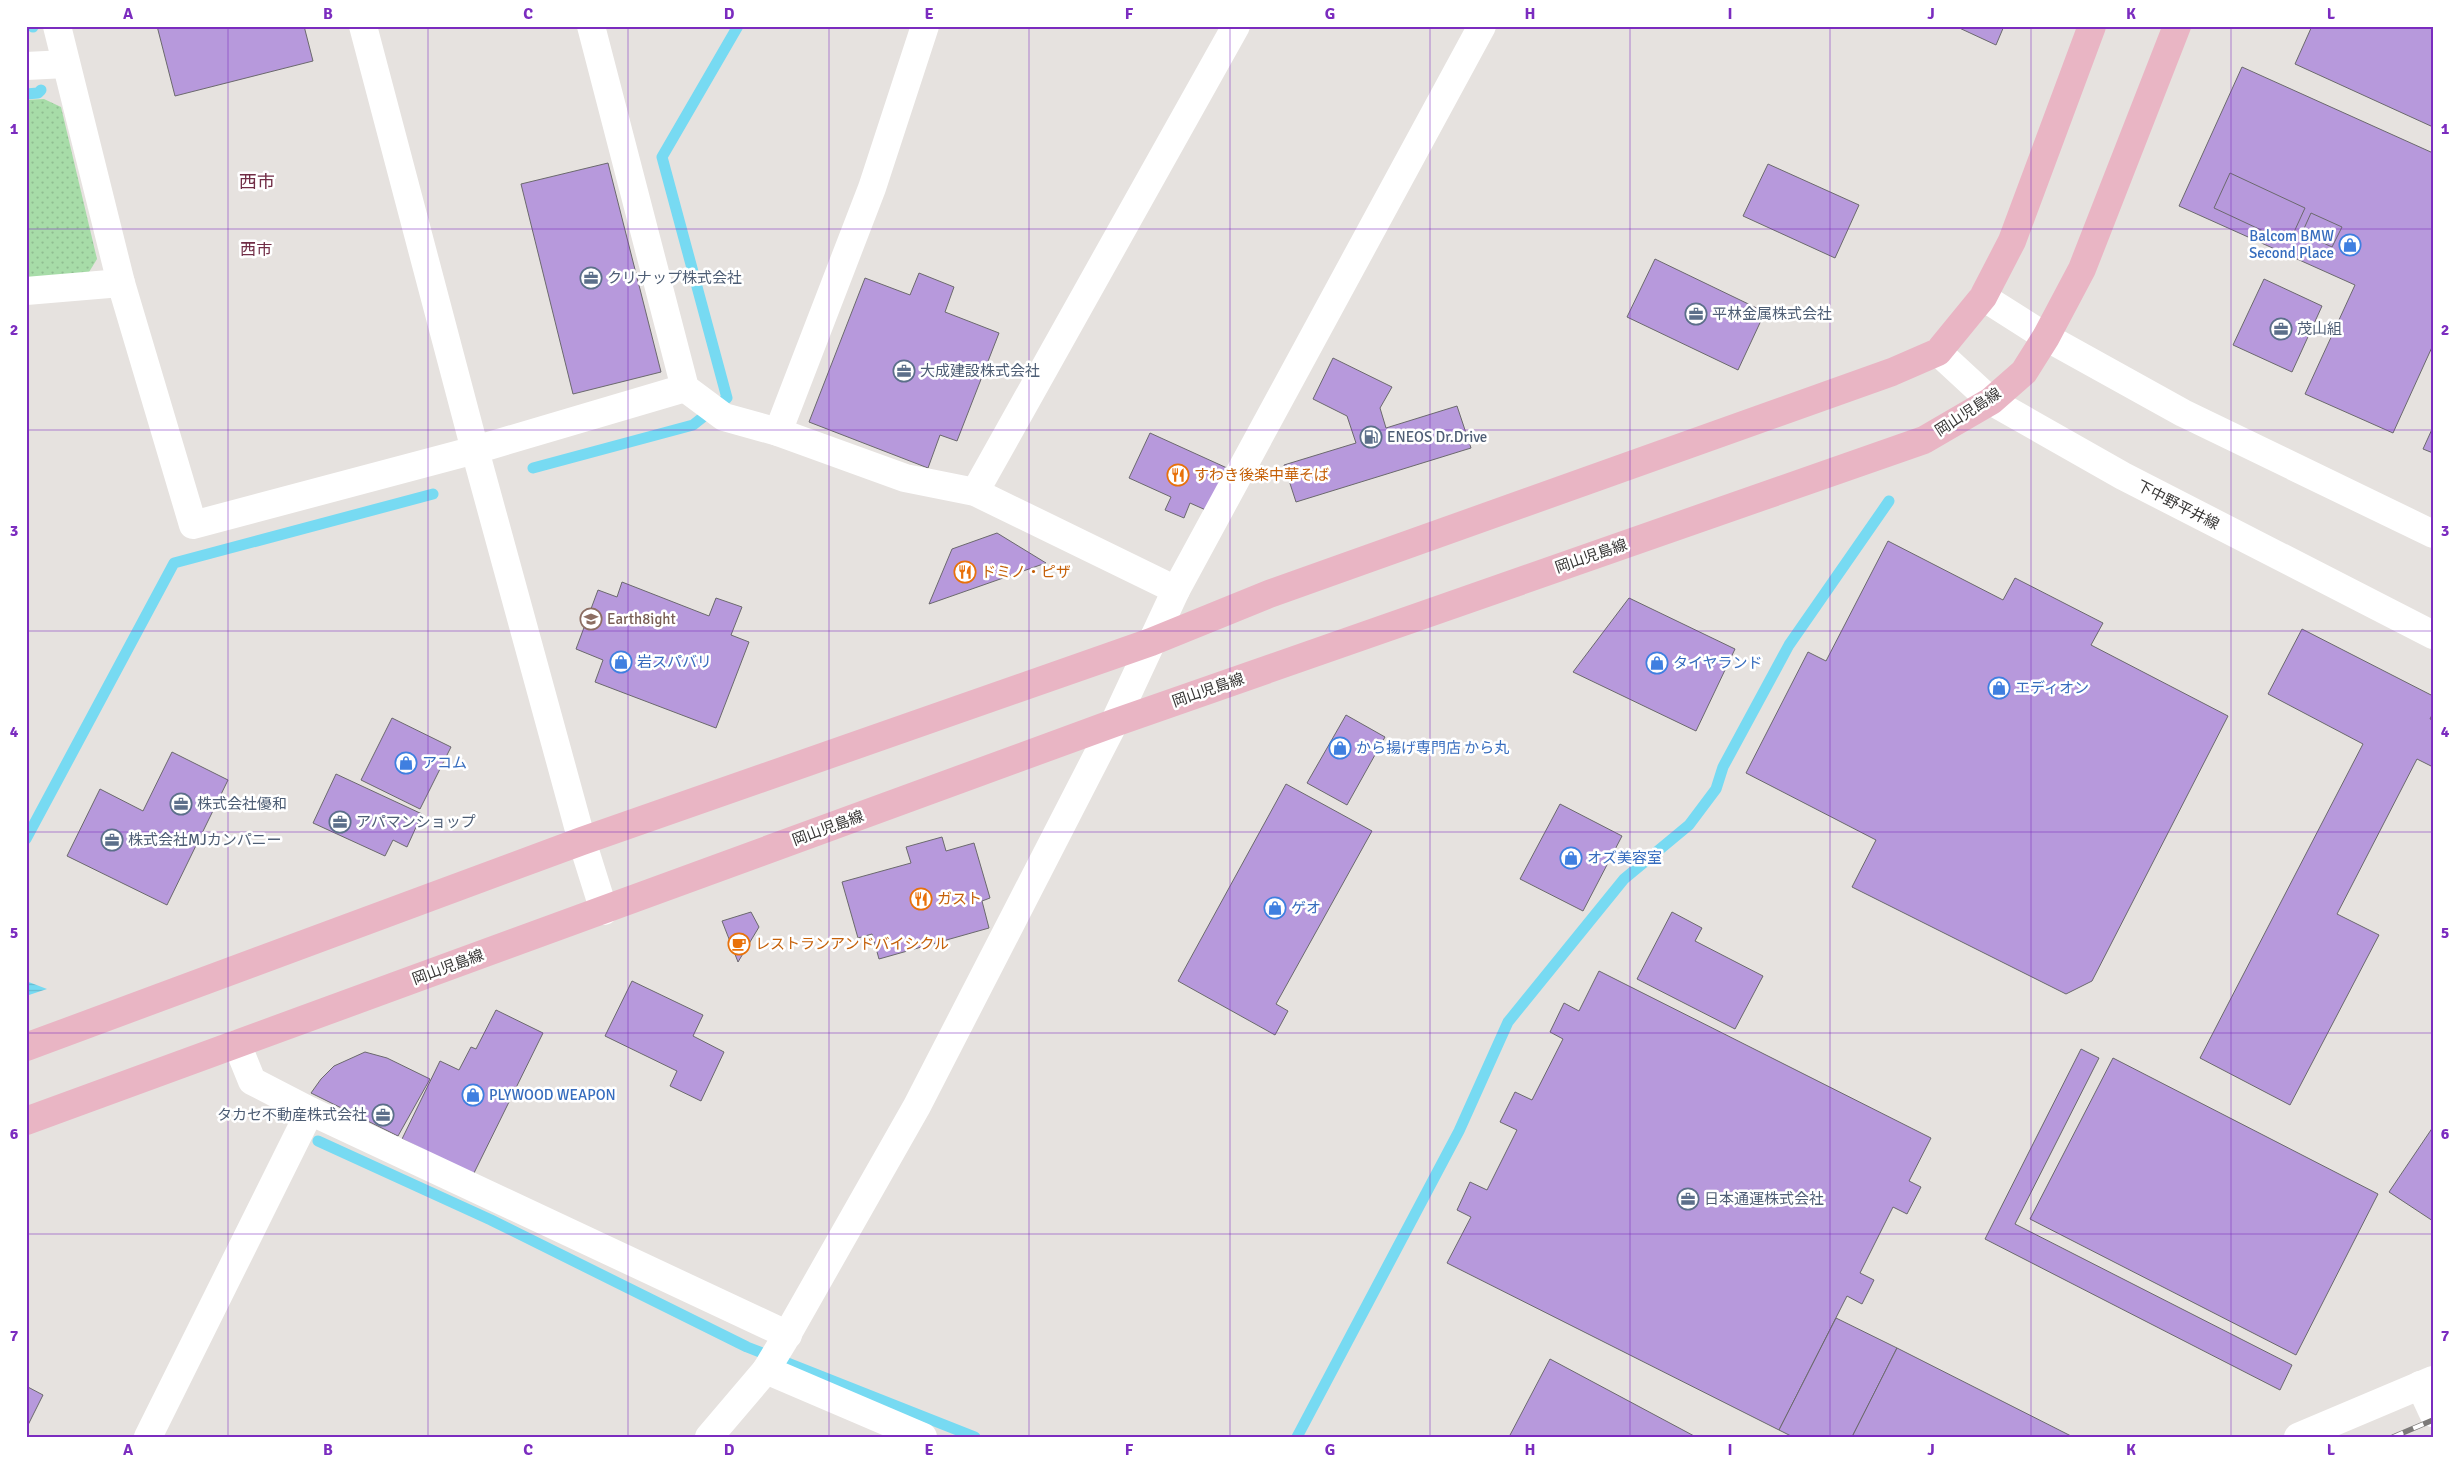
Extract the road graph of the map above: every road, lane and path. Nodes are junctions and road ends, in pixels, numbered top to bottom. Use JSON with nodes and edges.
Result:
{"nodes":[{"id":1,"x":57,"y":26,"type":"edge"},
{"id":2,"x":364,"y":26,"type":"edge"},
{"id":3,"x":591,"y":26,"type":"edge"},
{"id":4,"x":926,"y":26,"type":"edge"},
{"id":5,"x":1236,"y":26,"type":"edge"},
{"id":6,"x":1482,"y":26,"type":"edge"},
{"id":7,"x":2092,"y":26,"type":"edge"},
{"id":8,"x":2177,"y":26,"type":"edge"},
{"id":9,"x":66,"y":64,"type":"junction"},
{"id":10,"x":26,"y":66,"type":"edge"},
{"id":11,"x":121,"y":283,"type":"junction"},
{"id":12,"x":26,"y":291,"type":"edge"},
{"id":13,"x":1982,"y":297,"type":"junction"},
{"id":14,"x":2046,"y":337,"type":"junction"},
{"id":15,"x":1938,"y":352,"type":"junction"},
{"id":16,"x":1991,"y":401,"type":"junction"},
{"id":17,"x":705,"y":403,"type":"junction"},
{"id":18,"x":778,"y":432,"type":"junction"},
{"id":19,"x":474,"y":450,"type":"junction"},
{"id":20,"x":975,"y":492,"type":"junction"},
{"id":21,"x":2433,"y":534,"type":"edge"},
{"id":22,"x":1176,"y":590,"type":"junction"},
{"id":23,"x":2433,"y":635,"type":"edge"},
{"id":24,"x":1151,"y":642,"type":"junction"},
{"id":25,"x":1114,"y":723,"type":"junction"},
{"id":26,"x":582,"y":841,"type":"junction"},
{"id":27,"x":604,"y":911,"type":"junction"},
{"id":28,"x":237,"y":1044,"type":"junction"},
{"id":29,"x":26,"y":1047,"type":"edge"},
{"id":30,"x":310,"y":1111,"type":"junction"},
{"id":31,"x":26,"y":1121,"type":"edge"},
{"id":32,"x":777,"y":1352,"type":"junction"},
{"id":33,"x":2426,"y":1383,"type":"edge"},
{"id":34,"x":2433,"y":1413,"type":"edge"},
{"id":35,"x":148,"y":1437,"type":"edge"},
{"id":36,"x":709,"y":1437,"type":"edge"},
{"id":37,"x":923,"y":1437,"type":"edge"},
{"id":38,"x":2298,"y":1437,"type":"edge"}],
"edges":[{"from":1,"to":9,"type":"street"},
{"from":2,"to":19,"type":"street"},
{"from":3,"to":17,"type":"street"},
{"from":4,"to":18,"type":"street"},
{"from":5,"to":20,"type":"street"},
{"from":6,"to":22,"type":"street"},
{"from":7,"to":13,"type":"main road"},
{"from":8,"to":14,"type":"main road","name":"岡山児島線"},
{"from":9,"to":10,"type":"street"},
{"from":9,"to":11,"type":"street"},
{"from":11,"to":12,"type":"street"},
{"from":11,"to":19,"type":"street"},
{"from":13,"to":14,"type":"street"},
{"from":13,"to":15,"type":"main road"},
{"from":14,"to":16,"type":"main road","name":"岡山児島線"},
{"from":14,"to":21,"type":"street"},
{"from":15,"to":16,"type":"street","name":"下中野平井線"},
{"from":15,"to":24,"type":"main road"},
{"from":16,"to":23,"type":"street","name":"下中野平井線"},
{"from":16,"to":25,"type":"main road","name":"岡山児島線"},
{"from":17,"to":18,"type":"street"},
{"from":17,"to":19,"type":"street"},
{"from":18,"to":20,"type":"street"},
{"from":19,"to":26,"type":"street"},
{"from":20,"to":22,"type":"street"},
{"from":22,"to":24,"type":"street"},
{"from":24,"to":25,"type":"street"},
{"from":24,"to":26,"type":"main road"},
{"from":25,"to":27,"type":"main road","name":"岡山児島線"},
{"from":25,"to":32,"type":"street"},
{"from":26,"to":27,"type":"street"},
{"from":26,"to":29,"type":"main road"},
{"from":27,"to":28,"type":"main road","name":"岡山児島線"},
{"from":28,"to":30,"type":"street"},
{"from":28,"to":31,"type":"main road","name":"岡山児島線"},
{"from":30,"to":32,"type":"street"},
{"from":30,"to":35,"type":"street"},
{"from":32,"to":36,"type":"street"},
{"from":32,"to":37,"type":"street"},
{"from":33,"to":34,"type":"street"},
{"from":33,"to":38,"type":"street"}]}
